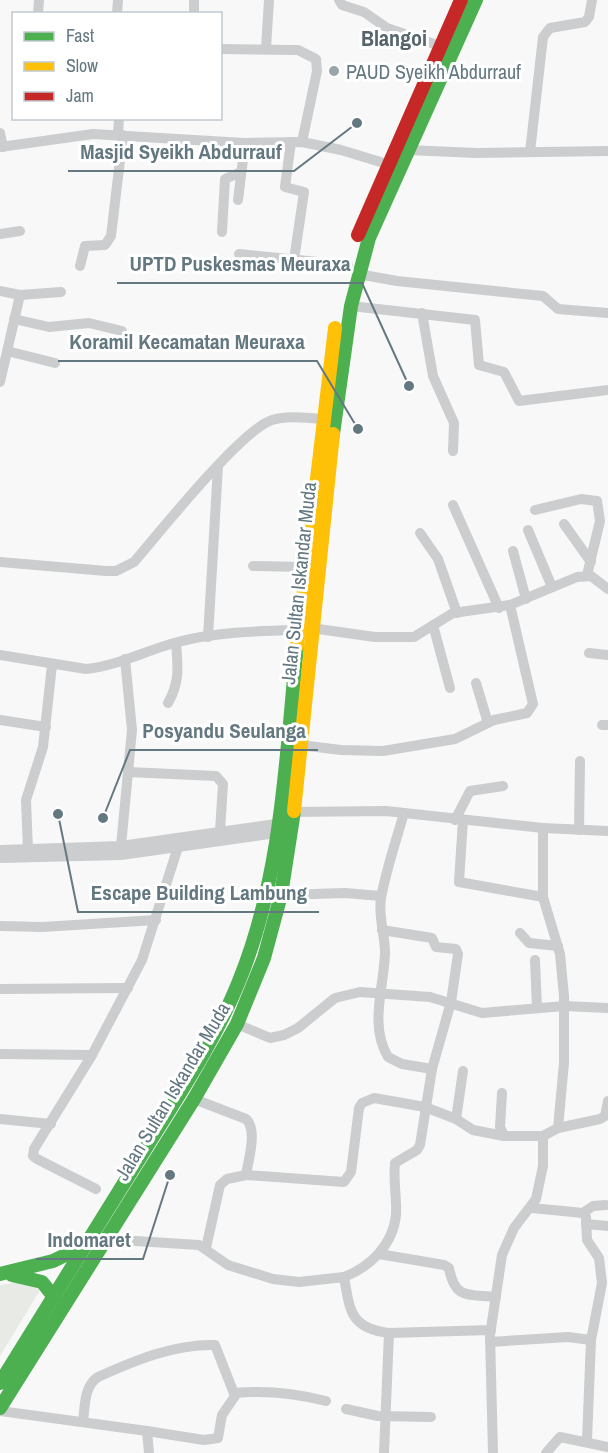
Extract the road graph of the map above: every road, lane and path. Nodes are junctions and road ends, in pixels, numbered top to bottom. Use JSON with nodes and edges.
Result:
{"nodes":[{"id":1,"x":269,"y":0,"type":"edge"},
{"id":2,"x":339,"y":0,"type":"edge"},
{"id":3,"x":461,"y":0,"type":"edge"},
{"id":4,"x":476,"y":0,"type":"edge"},
{"id":5,"x":592,"y":0,"type":"edge"},
{"id":6,"x":440,"y":46,"type":"junction"},
{"id":7,"x":266,"y":48,"type":"junction"},
{"id":8,"x":222,"y":49,"type":"edge"},
{"id":9,"x":119,"y":120,"type":"edge"},
{"id":10,"x":0,"y":133,"type":"edge"},
{"id":11,"x":121,"y":135,"type":"junction"},
{"id":12,"x":297,"y":142,"type":"junction"},
{"id":13,"x":245,"y":143,"type":"junction"},
{"id":14,"x":2,"y":147,"type":"edge"},
{"id":15,"x":407,"y":150,"type":"junction"},
{"id":16,"x":608,"y":151,"type":"edge"},
{"id":17,"x":530,"y":153,"type":"junction"},
{"id":18,"x":387,"y":164,"type":"junction"},
{"id":19,"x":241,"y":172,"type":"junction"},
{"id":20,"x":238,"y":200,"type":"dead end"},
{"id":21,"x":20,"y":231,"type":"dead end"},
{"id":22,"x":222,"y":232,"type":"dead end"},
{"id":23,"x":0,"y":234,"type":"edge"},
{"id":24,"x":239,"y":254,"type":"dead end"},
{"id":25,"x":294,"y":260,"type":"junction"},
{"id":26,"x":80,"y":266,"type":"dead end"},
{"id":27,"x":353,"y":269,"type":"junction"},
{"id":28,"x":0,"y":291,"type":"edge"},
{"id":29,"x":60,"y":292,"type":"dead end"},
{"id":30,"x":20,"y":295,"type":"junction"},
{"id":31,"x":351,"y":306,"type":"junction"},
{"id":32,"x":422,"y":313,"type":"junction"},
{"id":33,"x":608,"y":313,"type":"edge"},
{"id":34,"x":15,"y":318,"type":"junction"},
{"id":35,"x":122,"y":331,"type":"dead end"},
{"id":36,"x":7,"y":351,"type":"junction"},
{"id":37,"x":2,"y":362,"type":"edge"},
{"id":38,"x":55,"y":363,"type":"dead end"},
{"id":39,"x":0,"y":382,"type":"edge"},
{"id":40,"x":608,"y":390,"type":"edge"},
{"id":41,"x":322,"y":419,"type":"junction"},
{"id":42,"x":453,"y":451,"type":"dead end"},
{"id":43,"x":218,"y":466,"type":"junction"},
{"id":44,"x":453,"y":505,"type":"dead end"},
{"id":45,"x":536,"y":510,"type":"dead end"},
{"id":46,"x":564,"y":524,"type":"dead end"},
{"id":47,"x":528,"y":530,"type":"dead end"},
{"id":48,"x":420,"y":533,"type":"dead end"},
{"id":49,"x":513,"y":551,"type":"dead end"},
{"id":50,"x":0,"y":562,"type":"edge"},
{"id":51,"x":591,"y":562,"type":"junction"},
{"id":52,"x":253,"y":566,"type":"dead end"},
{"id":53,"x":305,"y":567,"type":"junction"},
{"id":54,"x":587,"y":575,"type":"junction"},
{"id":55,"x":552,"y":587,"type":"junction"},
{"id":56,"x":608,"y":589,"type":"edge"},
{"id":57,"x":525,"y":599,"type":"junction"},
{"id":58,"x":505,"y":607,"type":"junction"},
{"id":59,"x":457,"y":613,"type":"junction"},
{"id":60,"x":433,"y":625,"type":"junction"},
{"id":61,"x":305,"y":629,"type":"junction"},
{"id":62,"x":208,"y":637,"type":"junction"},
{"id":63,"x":176,"y":643,"type":"junction"},
{"id":64,"x":589,"y":653,"type":"dead end"},
{"id":65,"x":0,"y":655,"type":"edge"},
{"id":66,"x":608,"y":655,"type":"edge"},
{"id":67,"x":126,"y":659,"type":"junction"},
{"id":68,"x":52,"y":665,"type":"junction"},
{"id":69,"x":476,"y":683,"type":"dead end"},
{"id":70,"x":450,"y":688,"type":"dead end"},
{"id":71,"x":168,"y":703,"type":"dead end"},
{"id":72,"x":0,"y":720,"type":"edge"},
{"id":73,"x":488,"y":723,"type":"junction"},
{"id":74,"x":46,"y":727,"type":"junction"},
{"id":75,"x":300,"y":745,"type":"junction"},
{"id":76,"x":580,"y":761,"type":"dead end"},
{"id":77,"x":128,"y":772,"type":"junction"},
{"id":78,"x":503,"y":786,"type":"dead end"},
{"id":79,"x":404,"y":813,"type":"junction"},
{"id":80,"x":459,"y":820,"type":"junction"},
{"id":81,"x":286,"y":822,"type":"junction"},
{"id":82,"x":543,"y":828,"type":"junction"},
{"id":83,"x":579,"y":830,"type":"junction"},
{"id":84,"x":220,"y":831,"type":"junction"},
{"id":85,"x":608,"y":831,"type":"edge"},
{"id":86,"x":120,"y":846,"type":"junction"},
{"id":87,"x":178,"y":847,"type":"junction"},
{"id":88,"x":0,"y":850,"type":"edge"},
{"id":89,"x":28,"y":851,"type":"junction"},
{"id":90,"x":82,"y":853,"type":"junction"},
{"id":91,"x":0,"y":858,"type":"edge"},
{"id":92,"x":280,"y":895,"type":"junction"},
{"id":93,"x":381,"y":897,"type":"junction"},
{"id":94,"x":543,"y":897,"type":"junction"},
{"id":95,"x":156,"y":920,"type":"junction"},
{"id":96,"x":0,"y":926,"type":"edge"},
{"id":97,"x":382,"y":930,"type":"junction"},
{"id":98,"x":520,"y":933,"type":"dead end"},
{"id":99,"x":558,"y":946,"type":"junction"},
{"id":100,"x":535,"y":960,"type":"dead end"},
{"id":101,"x":128,"y":988,"type":"junction"},
{"id":102,"x":0,"y":989,"type":"edge"},
{"id":103,"x":381,"y":993,"type":"junction"},
{"id":104,"x":451,"y":1002,"type":"junction"},
{"id":105,"x":564,"y":1006,"type":"junction"},
{"id":106,"x":537,"y":1008,"type":"junction"},
{"id":107,"x":608,"y":1008,"type":"edge"},
{"id":108,"x":237,"y":1024,"type":"junction"},
{"id":109,"x":0,"y":1054,"type":"edge"},
{"id":110,"x":92,"y":1055,"type":"junction"},
{"id":111,"x":432,"y":1069,"type":"junction"},
{"id":112,"x":463,"y":1071,"type":"dead end"},
{"id":113,"x":502,"y":1093,"type":"dead end"},
{"id":114,"x":194,"y":1100,"type":"junction"},
{"id":115,"x":608,"y":1101,"type":"edge"},
{"id":116,"x":425,"y":1107,"type":"junction"},
{"id":117,"x":0,"y":1119,"type":"edge"},
{"id":118,"x":456,"y":1119,"type":"junction"},
{"id":119,"x":51,"y":1124,"type":"junction"},
{"id":120,"x":558,"y":1128,"type":"junction"},
{"id":121,"x":504,"y":1136,"type":"junction"},
{"id":122,"x":543,"y":1136,"type":"junction"},
{"id":123,"x":246,"y":1175,"type":"junction"},
{"id":124,"x":96,"y":1189,"type":"dead end"},
{"id":125,"x":606,"y":1205,"type":"dead end"},
{"id":126,"x":531,"y":1208,"type":"junction"},
{"id":127,"x":583,"y":1213,"type":"junction"},
{"id":128,"x":586,"y":1224,"type":"junction"},
{"id":129,"x":608,"y":1226,"type":"edge"},
{"id":130,"x":104,"y":1239,"type":"junction"},
{"id":131,"x":86,"y":1245,"type":"junction"},
{"id":132,"x":206,"y":1248,"type":"junction"},
{"id":133,"x":379,"y":1254,"type":"junction"},
{"id":134,"x":2,"y":1274,"type":"edge"},
{"id":135,"x":344,"y":1277,"type":"junction"},
{"id":136,"x":605,"y":1283,"type":"edge"},
{"id":137,"x":54,"y":1297,"type":"junction"},
{"id":138,"x":496,"y":1297,"type":"junction"},
{"id":139,"x":389,"y":1333,"type":"junction"},
{"id":140,"x":490,"y":1336,"type":"junction"},
{"id":141,"x":591,"y":1340,"type":"junction"},
{"id":142,"x":0,"y":1383,"type":"edge"},
{"id":143,"x":234,"y":1393,"type":"junction"},
{"id":144,"x":326,"y":1401,"type":"dead end"},
{"id":145,"x":346,"y":1409,"type":"dead end"},
{"id":146,"x":0,"y":1410,"type":"edge"},
{"id":147,"x":387,"y":1416,"type":"junction"},
{"id":148,"x":431,"y":1417,"type":"dead end"},
{"id":149,"x":82,"y":1422,"type":"junction"},
{"id":150,"x":147,"y":1431,"type":"junction"},
{"id":151,"x":586,"y":1440,"type":"junction"},
{"id":152,"x":608,"y":1447,"type":"edge"},
{"id":153,"x":149,"y":1453,"type":"edge"},
{"id":154,"x":384,"y":1453,"type":"edge"},
{"id":155,"x":493,"y":1453,"type":"edge"},
{"id":156,"x":546,"y":1453,"type":"edge"}],
"edges":[{"from":1,"to":7,"type":"street"},
{"from":2,"to":6,"type":"street"},
{"from":3,"to":6,"type":"main road","name":"Jalan Sultan Iskandar Muda"},
{"from":4,"to":15,"type":"main road","name":"Jalan Sultan Iskandar Muda"},
{"from":5,"to":17,"type":"street"},
{"from":6,"to":18,"type":"main road","name":"Jalan Sultan Iskandar Muda"},
{"from":7,"to":8,"type":"street"},
{"from":7,"to":12,"type":"street"},
{"from":9,"to":11,"type":"street"},
{"from":10,"to":14,"type":"street"},
{"from":11,"to":13,"type":"street"},
{"from":11,"to":14,"type":"street"},
{"from":11,"to":26,"type":"street"},
{"from":12,"to":13,"type":"street"},
{"from":12,"to":18,"type":"street"},
{"from":12,"to":25,"type":"street"},
{"from":13,"to":19,"type":"street"},
{"from":15,"to":17,"type":"street"},
{"from":15,"to":27,"type":"main road","name":"Jalan Sultan Iskandar Muda"},
{"from":16,"to":17,"type":"street"},
{"from":18,"to":27,"type":"main road","name":"Jalan Sultan Iskandar Muda"},
{"from":19,"to":20,"type":"street"},
{"from":19,"to":22,"type":"street"},
{"from":21,"to":23,"type":"street"},
{"from":24,"to":25,"type":"street"},
{"from":25,"to":27,"type":"street"},
{"from":27,"to":31,"type":"main road","name":"Jalan Sultan Iskandar Muda"},
{"from":27,"to":33,"type":"street"},
{"from":27,"to":41,"type":"main road","name":"Jalan Sultan Iskandar Muda"},
{"from":28,"to":30,"type":"street"},
{"from":29,"to":30,"type":"street"},
{"from":30,"to":34,"type":"street"},
{"from":31,"to":32,"type":"street"},
{"from":31,"to":61,"type":"main road","name":"Jalan Sultan Iskandar Muda"},
{"from":32,"to":40,"type":"street"},
{"from":32,"to":42,"type":"street"},
{"from":34,"to":35,"type":"street"},
{"from":34,"to":36,"type":"street"},
{"from":36,"to":37,"type":"street"},
{"from":36,"to":38,"type":"street"},
{"from":37,"to":39,"type":"street"},
{"from":41,"to":43,"type":"street"},
{"from":41,"to":53,"type":"main road","name":"Jalan Sultan Iskandar Muda"},
{"from":43,"to":50,"type":"street"},
{"from":43,"to":62,"type":"street"},
{"from":44,"to":58,"type":"street"},
{"from":45,"to":51,"type":"street"},
{"from":46,"to":51,"type":"street"},
{"from":47,"to":55,"type":"street"},
{"from":48,"to":59,"type":"street"},
{"from":49,"to":57,"type":"street"},
{"from":51,"to":54,"type":"street"},
{"from":52,"to":53,"type":"street"},
{"from":53,"to":61,"type":"main road","name":"Jalan Sultan Iskandar Muda"},
{"from":54,"to":55,"type":"street"},
{"from":54,"to":56,"type":"street"},
{"from":55,"to":57,"type":"street"},
{"from":57,"to":58,"type":"street"},
{"from":58,"to":59,"type":"street"},
{"from":58,"to":73,"type":"street"},
{"from":59,"to":60,"type":"street"},
{"from":60,"to":61,"type":"street"},
{"from":60,"to":70,"type":"street"},
{"from":61,"to":62,"type":"street"},
{"from":61,"to":75,"type":"main road","name":"Jalan Sultan Iskandar Muda"},
{"from":61,"to":81,"type":"main road","name":"Jalan Sultan Iskandar Muda"},
{"from":62,"to":63,"type":"street"},
{"from":63,"to":67,"type":"street"},
{"from":63,"to":71,"type":"street"},
{"from":64,"to":66,"type":"street"},
{"from":65,"to":68,"type":"street"},
{"from":67,"to":68,"type":"street"},
{"from":67,"to":77,"type":"street"},
{"from":68,"to":74,"type":"street"},
{"from":69,"to":73,"type":"street"},
{"from":72,"to":74,"type":"street"},
{"from":73,"to":75,"type":"street"},
{"from":74,"to":89,"type":"street"},
{"from":75,"to":81,"type":"main road","name":"Jalan Sultan Iskandar Muda"},
{"from":76,"to":83,"type":"street"},
{"from":77,"to":84,"type":"street"},
{"from":77,"to":86,"type":"street"},
{"from":78,"to":80,"type":"street"},
{"from":79,"to":80,"type":"street"},
{"from":79,"to":81,"type":"street"},
{"from":79,"to":93,"type":"street"},
{"from":80,"to":82,"type":"street"},
{"from":80,"to":94,"type":"street"},
{"from":81,"to":84,"type":"street"},
{"from":81,"to":87,"type":"street"},
{"from":81,"to":92,"type":"main road","name":"Jalan Sultan Iskandar Muda"},
{"from":81,"to":131,"type":"main road","name":"Jalan Sultan Iskandar Muda"},
{"from":82,"to":83,"type":"street"},
{"from":82,"to":94,"type":"street"},
{"from":83,"to":85,"type":"street"},
{"from":84,"to":86,"type":"street"},
{"from":86,"to":90,"type":"street"},
{"from":87,"to":90,"type":"street"},
{"from":87,"to":95,"type":"street"},
{"from":88,"to":89,"type":"street"},
{"from":89,"to":90,"type":"street"},
{"from":90,"to":91,"type":"street"},
{"from":92,"to":93,"type":"street"},
{"from":92,"to":108,"type":"main road","name":"Jalan Sultan Iskandar Muda"},
{"from":93,"to":97,"type":"street"},
{"from":94,"to":99,"type":"street"},
{"from":95,"to":96,"type":"street"},
{"from":95,"to":101,"type":"street"},
{"from":97,"to":103,"type":"street"},
{"from":97,"to":104,"type":"street"},
{"from":98,"to":99,"type":"street"},
{"from":99,"to":105,"type":"street"},
{"from":100,"to":106,"type":"street"},
{"from":101,"to":102,"type":"street"},
{"from":101,"to":110,"type":"street"},
{"from":103,"to":104,"type":"street"},
{"from":103,"to":108,"type":"street"},
{"from":103,"to":111,"type":"street"},
{"from":104,"to":106,"type":"street"},
{"from":104,"to":111,"type":"street"},
{"from":105,"to":106,"type":"street"},
{"from":105,"to":107,"type":"street"},
{"from":105,"to":120,"type":"street"},
{"from":108,"to":114,"type":"main road","name":"Jalan Sultan Iskandar Muda"},
{"from":109,"to":110,"type":"street"},
{"from":110,"to":119,"type":"street"},
{"from":111,"to":116,"type":"street"},
{"from":112,"to":118,"type":"street"},
{"from":113,"to":121,"type":"street"},
{"from":114,"to":123,"type":"street"},
{"from":114,"to":130,"type":"main road","name":"Jalan Sultan Iskandar Muda"},
{"from":115,"to":120,"type":"street"},
{"from":116,"to":118,"type":"street"},
{"from":116,"to":123,"type":"street"},
{"from":116,"to":133,"type":"street"},
{"from":117,"to":119,"type":"street"},
{"from":118,"to":121,"type":"street"},
{"from":119,"to":124,"type":"street"},
{"from":120,"to":122,"type":"street"},
{"from":121,"to":122,"type":"street"},
{"from":122,"to":126,"type":"street"},
{"from":123,"to":132,"type":"street"},
{"from":125,"to":127,"type":"street"},
{"from":126,"to":127,"type":"street"},
{"from":126,"to":138,"type":"street"},
{"from":127,"to":128,"type":"street"},
{"from":128,"to":129,"type":"street"},
{"from":128,"to":136,"type":"street"},
{"from":130,"to":132,"type":"street"},
{"from":130,"to":146,"type":"main road","name":"Jalan Sultan Iskandar Muda"},
{"from":131,"to":134,"type":"main road"},
{"from":131,"to":137,"type":"main road","name":"Jalan Sultan Iskandar Muda"},
{"from":132,"to":135,"type":"street"},
{"from":133,"to":135,"type":"street"},
{"from":133,"to":138,"type":"street"},
{"from":134,"to":137,"type":"main road"},
{"from":135,"to":139,"type":"street"},
{"from":136,"to":141,"type":"street"},
{"from":137,"to":142,"type":"main road","name":"Jalan Sultan Iskandar Muda"},
{"from":138,"to":140,"type":"street"},
{"from":139,"to":140,"type":"street"},
{"from":139,"to":147,"type":"street"},
{"from":140,"to":141,"type":"street"},
{"from":140,"to":155,"type":"street"},
{"from":141,"to":151,"type":"street"},
{"from":143,"to":144,"type":"street"},
{"from":143,"to":149,"type":"street"},
{"from":143,"to":150,"type":"street"},
{"from":145,"to":147,"type":"street"},
{"from":146,"to":149,"type":"street"},
{"from":147,"to":148,"type":"street"},
{"from":147,"to":154,"type":"street"},
{"from":149,"to":150,"type":"street"},
{"from":150,"to":153,"type":"street"},
{"from":151,"to":152,"type":"street"},
{"from":151,"to":156,"type":"street"}]}
